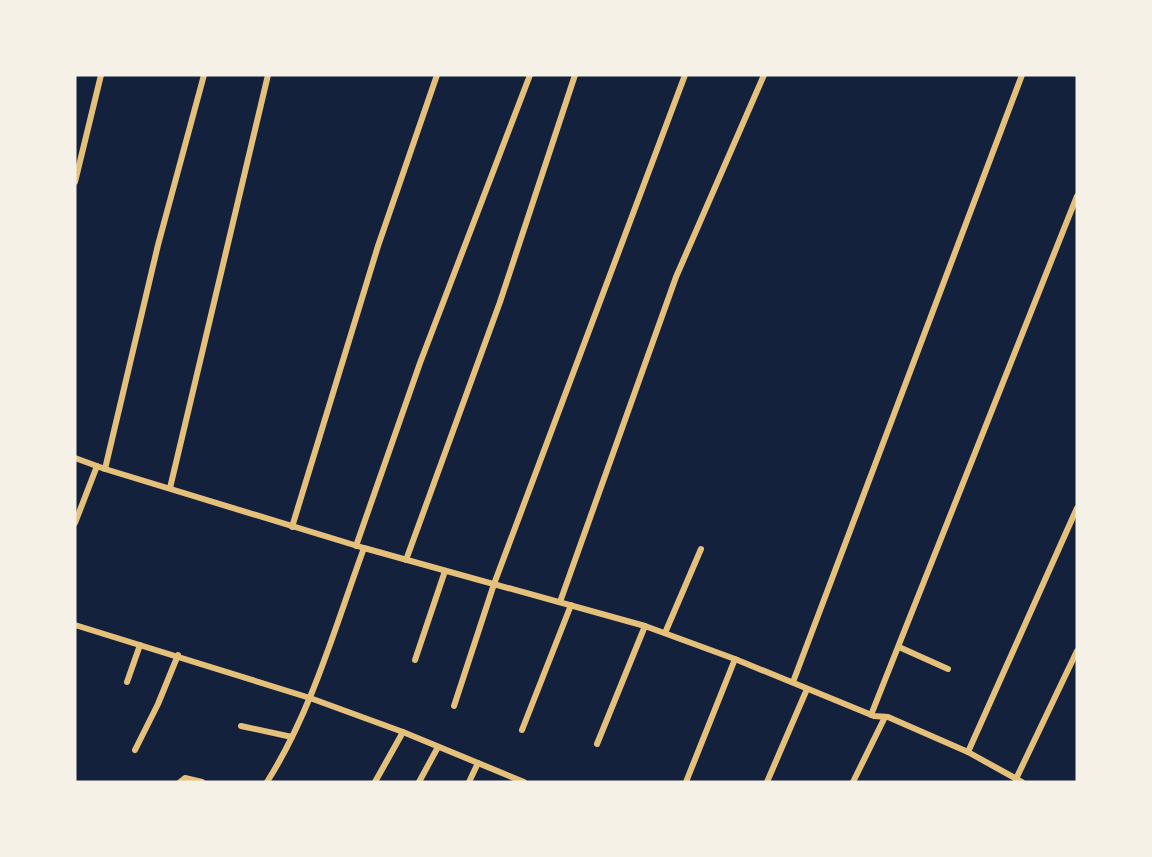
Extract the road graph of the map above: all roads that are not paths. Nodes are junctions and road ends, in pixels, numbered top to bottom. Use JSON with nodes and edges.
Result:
{"nodes":[{"id":1,"x":101,"y":75,"type":"edge"},
{"id":2,"x":204,"y":75,"type":"edge"},
{"id":3,"x":268,"y":75,"type":"edge"},
{"id":4,"x":437,"y":75,"type":"edge"},
{"id":5,"x":530,"y":75,"type":"edge"},
{"id":6,"x":575,"y":75,"type":"edge"},
{"id":7,"x":685,"y":75,"type":"edge"},
{"id":8,"x":764,"y":75,"type":"edge"},
{"id":9,"x":1022,"y":75,"type":"edge"},
{"id":10,"x":75,"y":182,"type":"edge"},
{"id":11,"x":1077,"y":196,"type":"edge"},
{"id":12,"x":75,"y":458,"type":"edge"},
{"id":13,"x":97,"y":466,"type":"junction"},
{"id":14,"x":105,"y":469,"type":"junction"},
{"id":15,"x":170,"y":488,"type":"junction"},
{"id":16,"x":1077,"y":508,"type":"edge"},
{"id":17,"x":75,"y":523,"type":"edge"},
{"id":18,"x":292,"y":527,"type":"junction"},
{"id":19,"x":356,"y":546,"type":"junction"},
{"id":20,"x":364,"y":548,"type":"junction"},
{"id":21,"x":701,"y":549,"type":"dead end"},
{"id":22,"x":406,"y":560,"type":"junction"},
{"id":23,"x":445,"y":571,"type":"junction"},
{"id":24,"x":494,"y":584,"type":"junction"},
{"id":25,"x":560,"y":602,"type":"junction"},
{"id":26,"x":571,"y":605,"type":"junction"},
{"id":27,"x":75,"y":625,"type":"edge"},
{"id":28,"x":645,"y":626,"type":"junction"},
{"id":29,"x":665,"y":633,"type":"junction"},
{"id":30,"x":140,"y":645,"type":"junction"},
{"id":31,"x":899,"y":647,"type":"junction"},
{"id":32,"x":1077,"y":651,"type":"edge"},
{"id":33,"x":178,"y":656,"type":"junction"},
{"id":34,"x":735,"y":659,"type":"junction"},
{"id":35,"x":415,"y":660,"type":"dead end"},
{"id":36,"x":948,"y":669,"type":"dead end"},
{"id":37,"x":127,"y":682,"type":"dead end"},
{"id":38,"x":793,"y":682,"type":"junction"},
{"id":39,"x":807,"y":689,"type":"junction"},
{"id":40,"x":310,"y":698,"type":"junction"},
{"id":41,"x":454,"y":706,"type":"dead end"},
{"id":42,"x":871,"y":715,"type":"junction"},
{"id":43,"x":885,"y":717,"type":"junction"},
{"id":44,"x":241,"y":726,"type":"dead end"},
{"id":45,"x":522,"y":730,"type":"dead end"},
{"id":46,"x":403,"y":732,"type":"junction"},
{"id":47,"x":292,"y":737,"type":"junction"},
{"id":48,"x":597,"y":744,"type":"dead end"},
{"id":49,"x":438,"y":747,"type":"junction"},
{"id":50,"x":135,"y":750,"type":"dead end"},
{"id":51,"x":968,"y":752,"type":"junction"},
{"id":52,"x":478,"y":764,"type":"junction"},
{"id":53,"x":1018,"y":781,"type":"edge"},
{"id":54,"x":180,"y":782,"type":"edge"},
{"id":55,"x":202,"y":782,"type":"edge"},
{"id":56,"x":267,"y":782,"type":"edge"},
{"id":57,"x":375,"y":782,"type":"edge"},
{"id":58,"x":419,"y":782,"type":"edge"},
{"id":59,"x":469,"y":782,"type":"edge"},
{"id":60,"x":524,"y":782,"type":"edge"},
{"id":61,"x":686,"y":782,"type":"edge"},
{"id":62,"x":766,"y":782,"type":"edge"},
{"id":63,"x":853,"y":782,"type":"edge"}],
"edges":[{"from":1,"to":10,"type":"street"},
{"from":2,"to":14,"type":"street"},
{"from":3,"to":15,"type":"street"},
{"from":4,"to":18,"type":"street"},
{"from":5,"to":19,"type":"street"},
{"from":6,"to":22,"type":"street"},
{"from":7,"to":24,"type":"street"},
{"from":8,"to":25,"type":"street"},
{"from":9,"to":38,"type":"street"},
{"from":11,"to":31,"type":"street"},
{"from":12,"to":13,"type":"street"},
{"from":13,"to":14,"type":"street"},
{"from":13,"to":17,"type":"street"},
{"from":14,"to":15,"type":"street"},
{"from":15,"to":18,"type":"street"},
{"from":16,"to":51,"type":"street"},
{"from":18,"to":19,"type":"street"},
{"from":19,"to":20,"type":"street"},
{"from":20,"to":22,"type":"street"},
{"from":20,"to":40,"type":"street"},
{"from":21,"to":29,"type":"street"},
{"from":22,"to":23,"type":"street"},
{"from":23,"to":24,"type":"street"},
{"from":23,"to":35,"type":"street"},
{"from":24,"to":25,"type":"street"},
{"from":24,"to":41,"type":"street"},
{"from":25,"to":26,"type":"street"},
{"from":26,"to":28,"type":"street"},
{"from":26,"to":45,"type":"street"},
{"from":27,"to":30,"type":"street"},
{"from":28,"to":29,"type":"street"},
{"from":28,"to":48,"type":"street"},
{"from":29,"to":34,"type":"street"},
{"from":30,"to":33,"type":"street"},
{"from":30,"to":37,"type":"street"},
{"from":31,"to":36,"type":"street"},
{"from":31,"to":42,"type":"street"},
{"from":32,"to":53,"type":"street"},
{"from":33,"to":40,"type":"street"},
{"from":33,"to":50,"type":"street"},
{"from":34,"to":38,"type":"street"},
{"from":34,"to":61,"type":"street"},
{"from":38,"to":39,"type":"street"},
{"from":39,"to":42,"type":"street"},
{"from":39,"to":62,"type":"street"},
{"from":40,"to":46,"type":"street"},
{"from":40,"to":47,"type":"street"},
{"from":42,"to":43,"type":"street"},
{"from":43,"to":51,"type":"street"},
{"from":43,"to":63,"type":"street"},
{"from":44,"to":47,"type":"street"},
{"from":46,"to":49,"type":"street"},
{"from":46,"to":57,"type":"street"},
{"from":47,"to":56,"type":"street"},
{"from":49,"to":52,"type":"street"},
{"from":49,"to":58,"type":"street"},
{"from":51,"to":53,"type":"street"},
{"from":52,"to":59,"type":"street"},
{"from":52,"to":60,"type":"street"},
{"from":54,"to":55,"type":"street"}]}
